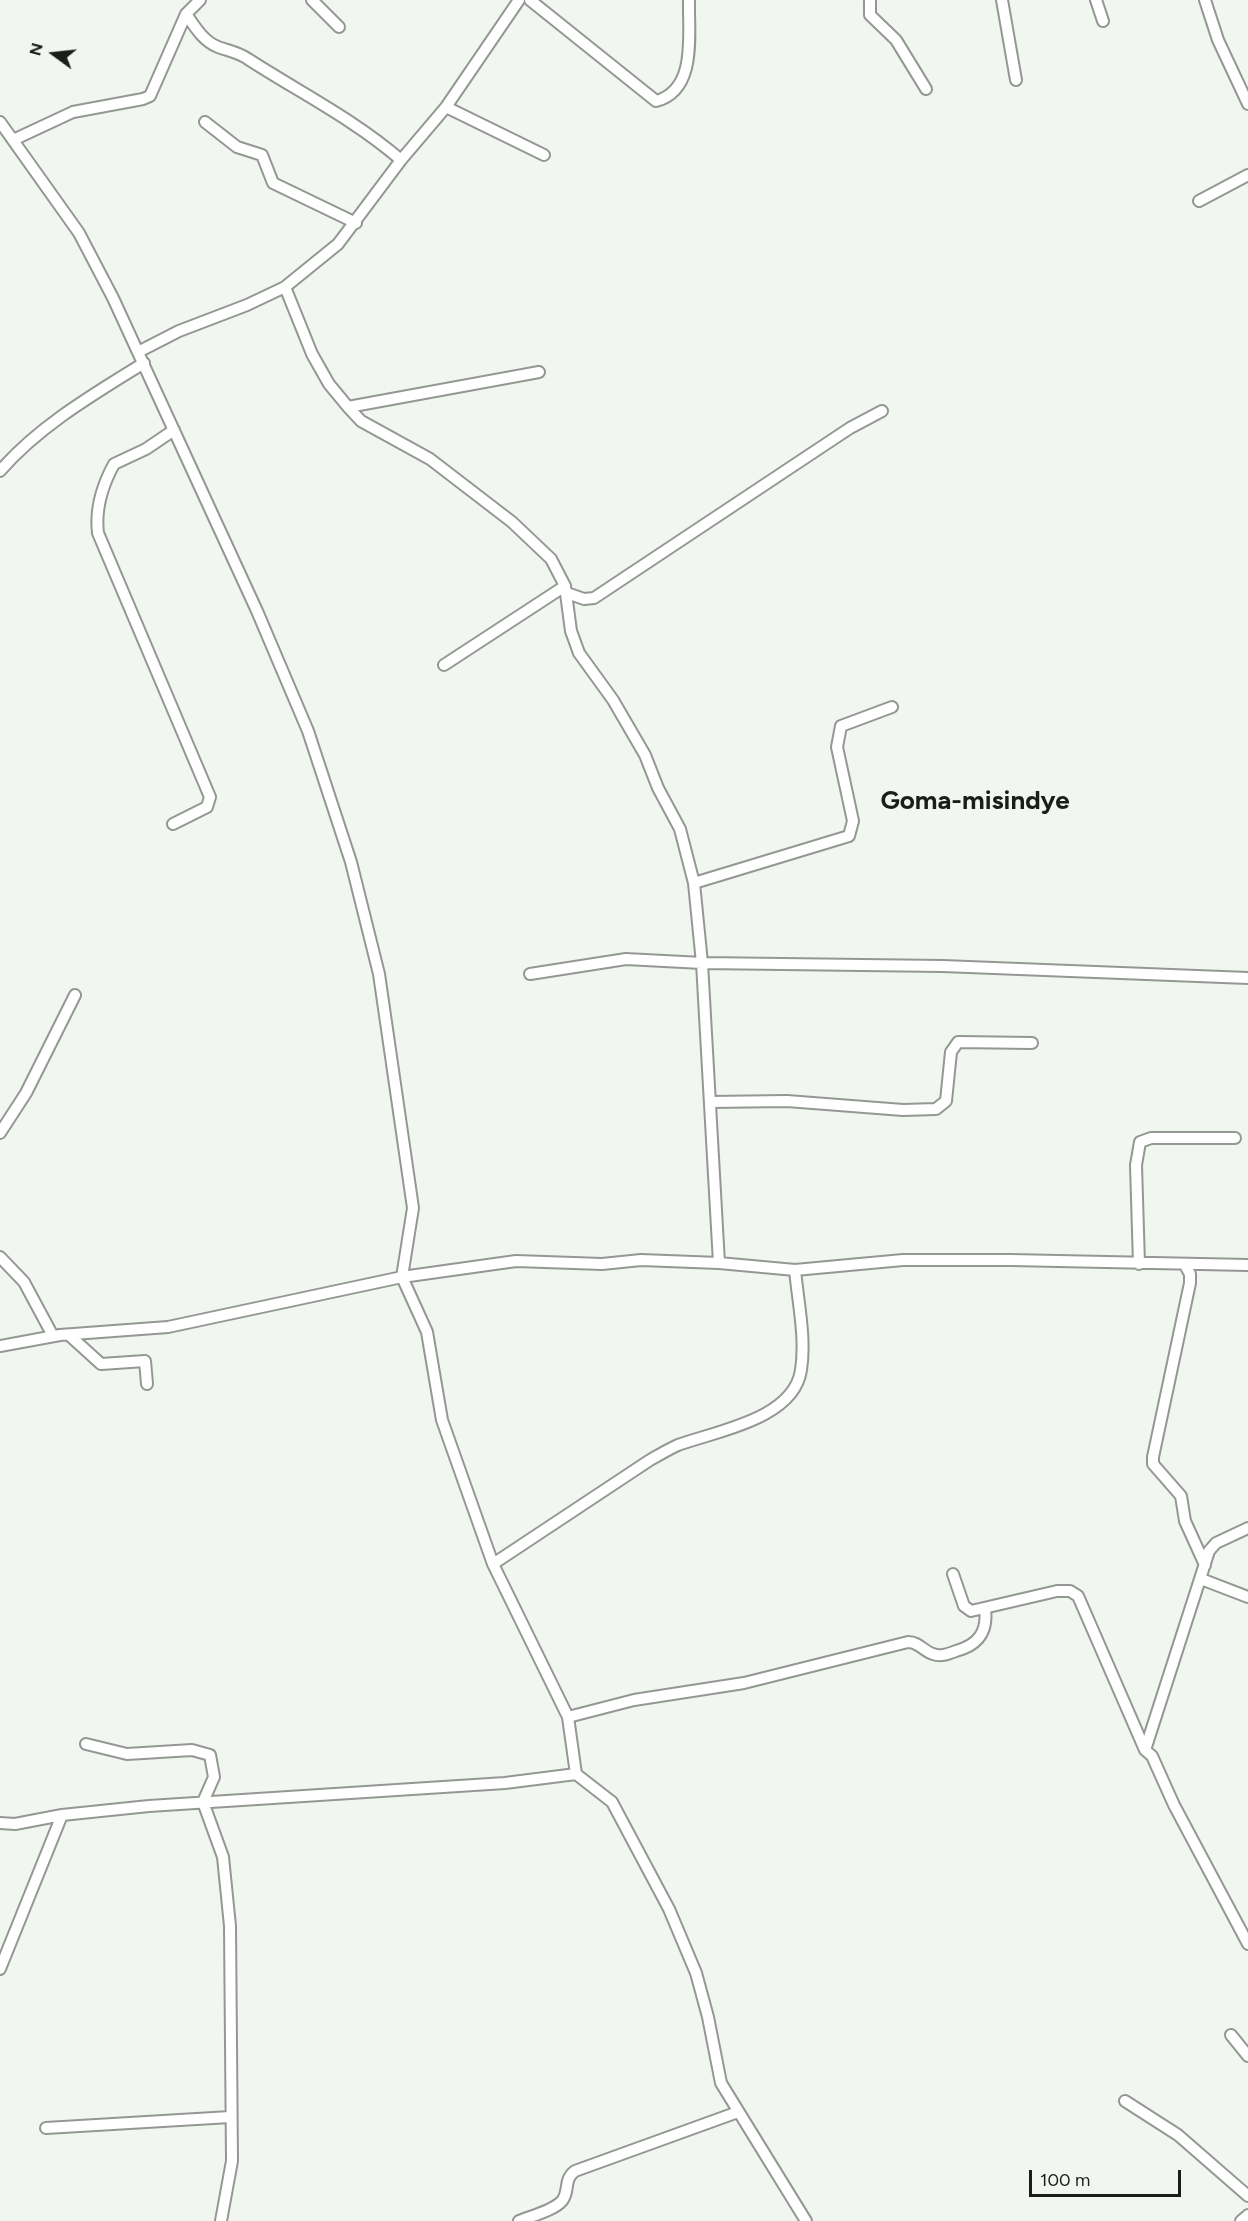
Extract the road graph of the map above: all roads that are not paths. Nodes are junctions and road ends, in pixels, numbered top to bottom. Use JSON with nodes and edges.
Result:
{"nodes":[{"id":1,"x":200,"y":0,"type":"edge"},
{"id":2,"x":312,"y":0,"type":"edge"},
{"id":3,"x":519,"y":0,"type":"edge"},
{"id":4,"x":530,"y":0,"type":"edge"},
{"id":5,"x":689,"y":0,"type":"edge"},
{"id":6,"x":870,"y":0,"type":"edge"},
{"id":7,"x":1002,"y":0,"type":"edge"},
{"id":8,"x":1096,"y":0,"type":"edge"},
{"id":9,"x":1205,"y":0,"type":"edge"},
{"id":10,"x":186,"y":15,"type":"junction"},
{"id":11,"x":1103,"y":21,"type":"dead end"},
{"id":12,"x":339,"y":27,"type":"dead end"},
{"id":13,"x":1016,"y":80,"type":"dead end"},
{"id":14,"x":927,"y":89,"type":"dead end"},
{"id":15,"x":1248,"y":104,"type":"edge"},
{"id":16,"x":447,"y":107,"type":"junction"},
{"id":17,"x":205,"y":122,"type":"dead end"},
{"id":18,"x":0,"y":123,"type":"edge"},
{"id":19,"x":13,"y":140,"type":"junction"},
{"id":20,"x":544,"y":155,"type":"dead end"},
{"id":21,"x":401,"y":160,"type":"junction"},
{"id":22,"x":1248,"y":175,"type":"edge"},
{"id":23,"x":1199,"y":201,"type":"dead end"},
{"id":24,"x":356,"y":223,"type":"junction"},
{"id":25,"x":285,"y":287,"type":"junction"},
{"id":26,"x":138,"y":352,"type":"junction"},
{"id":27,"x":144,"y":363,"type":"junction"},
{"id":28,"x":539,"y":372,"type":"dead end"},
{"id":29,"x":348,"y":407,"type":"junction"},
{"id":30,"x":882,"y":411,"type":"dead end"},
{"id":31,"x":174,"y":430,"type":"junction"},
{"id":32,"x":0,"y":471,"type":"edge"},
{"id":33,"x":566,"y":589,"type":"junction"},
{"id":34,"x":444,"y":665,"type":"dead end"},
{"id":35,"x":892,"y":707,"type":"dead end"},
{"id":36,"x":173,"y":824,"type":"dead end"},
{"id":37,"x":694,"y":883,"type":"junction"},
{"id":38,"x":702,"y":963,"type":"junction"},
{"id":39,"x":530,"y":974,"type":"dead end"},
{"id":40,"x":1248,"y":978,"type":"edge"},
{"id":41,"x":75,"y":995,"type":"dead end"},
{"id":42,"x":1032,"y":1043,"type":"dead end"},
{"id":43,"x":710,"y":1102,"type":"junction"},
{"id":44,"x":0,"y":1133,"type":"edge"},
{"id":45,"x":1235,"y":1138,"type":"dead end"},
{"id":46,"x":0,"y":1257,"type":"edge"},
{"id":47,"x":719,"y":1263,"type":"junction"},
{"id":48,"x":1139,"y":1264,"type":"junction"},
{"id":49,"x":1185,"y":1265,"type":"junction"},
{"id":50,"x":1248,"y":1265,"type":"edge"},
{"id":51,"x":795,"y":1270,"type":"junction"},
{"id":52,"x":402,"y":1277,"type":"junction"},
{"id":53,"x":69,"y":1335,"type":"junction"},
{"id":54,"x":53,"y":1336,"type":"junction"},
{"id":55,"x":0,"y":1346,"type":"edge"},
{"id":56,"x":147,"y":1384,"type":"dead end"},
{"id":57,"x":1248,"y":1528,"type":"edge"},
{"id":58,"x":493,"y":1564,"type":"junction"},
{"id":59,"x":1205,"y":1565,"type":"junction"},
{"id":60,"x":953,"y":1574,"type":"dead end"},
{"id":61,"x":1200,"y":1579,"type":"junction"},
{"id":62,"x":1248,"y":1597,"type":"edge"},
{"id":63,"x":985,"y":1609,"type":"junction"},
{"id":64,"x":568,"y":1718,"type":"junction"},
{"id":65,"x":86,"y":1744,"type":"dead end"},
{"id":66,"x":1145,"y":1750,"type":"junction"},
{"id":67,"x":576,"y":1774,"type":"junction"},
{"id":68,"x":203,"y":1802,"type":"junction"},
{"id":69,"x":62,"y":1815,"type":"junction"},
{"id":70,"x":0,"y":1823,"type":"edge"},
{"id":71,"x":1248,"y":1944,"type":"edge"},
{"id":72,"x":0,"y":1969,"type":"edge"},
{"id":73,"x":1231,"y":2035,"type":"dead end"},
{"id":74,"x":1248,"y":2056,"type":"edge"},
{"id":75,"x":1125,"y":2100,"type":"dead end"},
{"id":76,"x":738,"y":2112,"type":"junction"},
{"id":77,"x":230,"y":2117,"type":"junction"},
{"id":78,"x":46,"y":2128,"type":"dead end"},
{"id":79,"x":1248,"y":2196,"type":"edge"},
{"id":80,"x":1248,"y":2215,"type":"edge"},
{"id":81,"x":221,"y":2221,"type":"edge"},
{"id":82,"x":519,"y":2221,"type":"edge"},
{"id":83,"x":806,"y":2221,"type":"edge"},
{"id":84,"x":1241,"y":2221,"type":"edge"}],
"edges":[{"from":1,"to":10,"type":"street"},
{"from":2,"to":12,"type":"street"},
{"from":3,"to":16,"type":"street"},
{"from":4,"to":5,"type":"street"},
{"from":6,"to":14,"type":"street"},
{"from":7,"to":13,"type":"street"},
{"from":8,"to":11,"type":"street"},
{"from":9,"to":15,"type":"street"},
{"from":10,"to":19,"type":"street"},
{"from":10,"to":21,"type":"street"},
{"from":16,"to":20,"type":"street"},
{"from":16,"to":21,"type":"street"},
{"from":17,"to":24,"type":"street"},
{"from":18,"to":19,"type":"street"},
{"from":19,"to":26,"type":"street"},
{"from":21,"to":24,"type":"street"},
{"from":22,"to":23,"type":"street"},
{"from":24,"to":25,"type":"street"},
{"from":25,"to":26,"type":"street"},
{"from":25,"to":29,"type":"street"},
{"from":26,"to":27,"type":"street"},
{"from":27,"to":31,"type":"street"},
{"from":27,"to":32,"type":"street"},
{"from":28,"to":29,"type":"street"},
{"from":29,"to":33,"type":"street"},
{"from":30,"to":33,"type":"street"},
{"from":31,"to":36,"type":"street"},
{"from":31,"to":52,"type":"street"},
{"from":33,"to":34,"type":"street"},
{"from":33,"to":37,"type":"street"},
{"from":35,"to":37,"type":"street"},
{"from":37,"to":38,"type":"street"},
{"from":38,"to":39,"type":"street"},
{"from":38,"to":40,"type":"street"},
{"from":38,"to":43,"type":"street"},
{"from":41,"to":44,"type":"street"},
{"from":42,"to":43,"type":"street"},
{"from":43,"to":47,"type":"street"},
{"from":45,"to":48,"type":"street"},
{"from":46,"to":54,"type":"street"},
{"from":47,"to":51,"type":"street"},
{"from":47,"to":52,"type":"street"},
{"from":48,"to":49,"type":"street"},
{"from":48,"to":51,"type":"street"},
{"from":49,"to":50,"type":"street"},
{"from":49,"to":59,"type":"street"},
{"from":51,"to":58,"type":"street"},
{"from":52,"to":53,"type":"street"},
{"from":52,"to":58,"type":"street"},
{"from":53,"to":54,"type":"street"},
{"from":53,"to":56,"type":"street"},
{"from":54,"to":55,"type":"street"},
{"from":57,"to":59,"type":"street"},
{"from":58,"to":64,"type":"street"},
{"from":59,"to":61,"type":"street"},
{"from":60,"to":63,"type":"street"},
{"from":61,"to":62,"type":"street"},
{"from":61,"to":66,"type":"street"},
{"from":63,"to":64,"type":"street"},
{"from":63,"to":66,"type":"street"},
{"from":64,"to":67,"type":"street"},
{"from":65,"to":68,"type":"street"},
{"from":66,"to":71,"type":"street"},
{"from":67,"to":68,"type":"street"},
{"from":67,"to":76,"type":"street"},
{"from":68,"to":69,"type":"street"},
{"from":68,"to":77,"type":"street"},
{"from":69,"to":70,"type":"street"},
{"from":69,"to":72,"type":"street"},
{"from":73,"to":74,"type":"street"},
{"from":75,"to":79,"type":"street"},
{"from":76,"to":82,"type":"street"},
{"from":76,"to":83,"type":"street"},
{"from":77,"to":78,"type":"street"},
{"from":77,"to":81,"type":"street"},
{"from":80,"to":84,"type":"street"}]}
